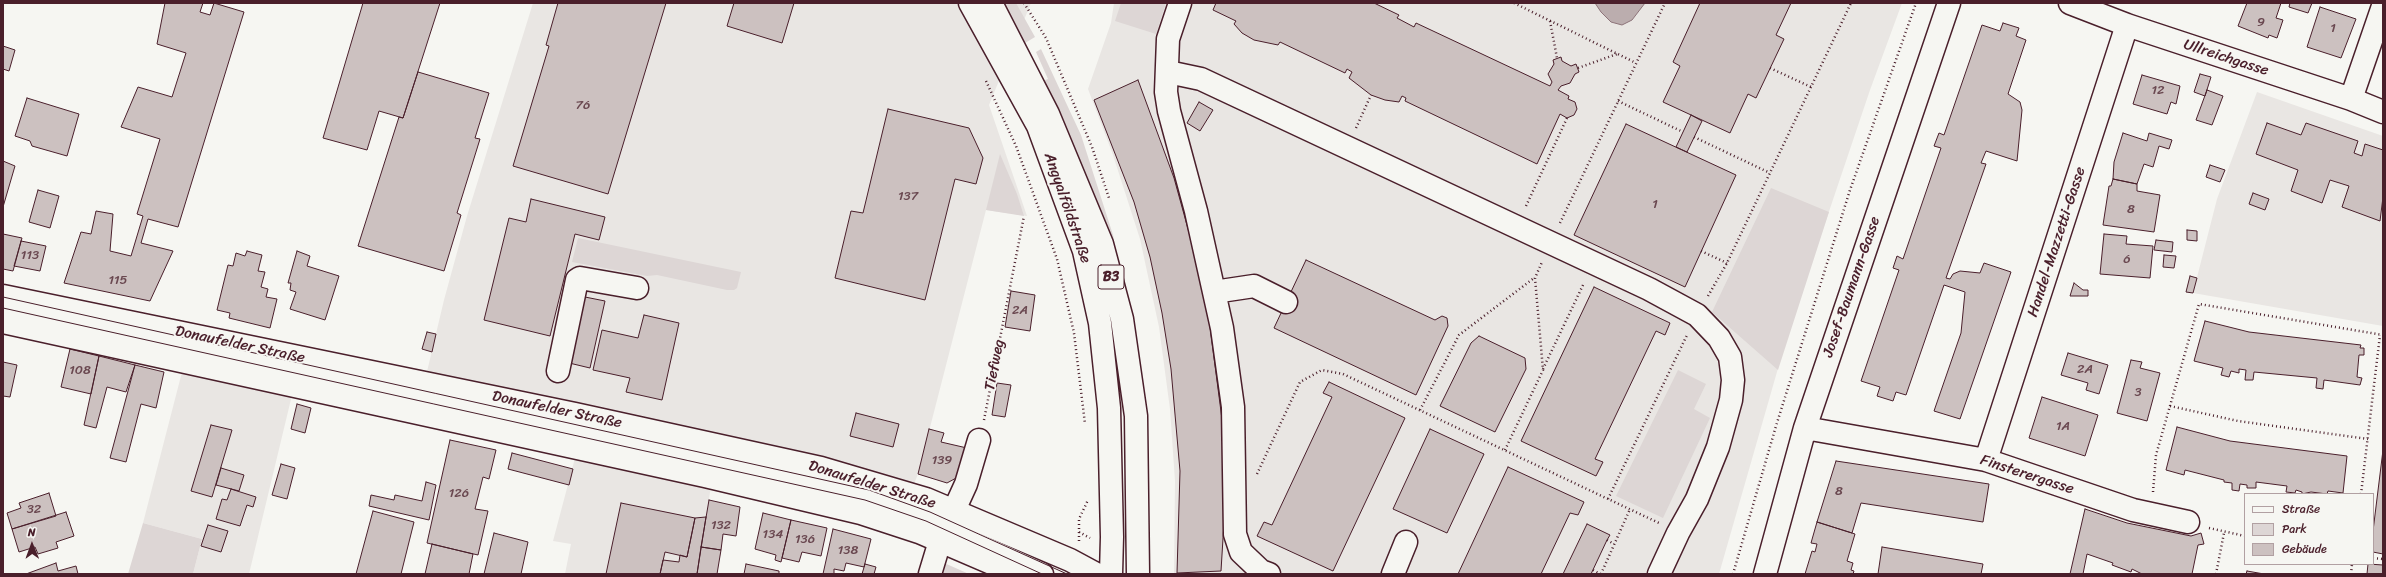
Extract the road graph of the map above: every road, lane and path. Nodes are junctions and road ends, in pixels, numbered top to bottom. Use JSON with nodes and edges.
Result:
{"nodes":[{"id":1,"x":970,"y":3,"type":"edge"},
{"id":2,"x":991,"y":3,"type":"edge"},
{"id":3,"x":1180,"y":3,"type":"edge"},
{"id":4,"x":1514,"y":3,"type":"edge"},
{"id":5,"x":1664,"y":3,"type":"edge"},
{"id":6,"x":1851,"y":3,"type":"edge"},
{"id":7,"x":1916,"y":3,"type":"edge"},
{"id":8,"x":1949,"y":3,"type":"edge"},
{"id":9,"x":2070,"y":3,"type":"edge"},
{"id":10,"x":2383,"y":6,"type":"edge"},
{"id":11,"x":1550,"y":20,"type":"junction"},
{"id":12,"x":2127,"y":25,"type":"junction"},
{"id":13,"x":1617,"y":54,"type":"junction"},
{"id":14,"x":1557,"y":58,"type":"dead end"},
{"id":15,"x":1636,"y":63,"type":"junction"},
{"id":16,"x":1578,"y":68,"type":"dead end"},
{"id":17,"x":1770,"y":68,"type":"dead end"},
{"id":18,"x":1168,"y":72,"type":"junction"},
{"id":19,"x":983,"y":75,"type":"dead end"},
{"id":20,"x":1811,"y":87,"type":"junction"},
{"id":21,"x":1371,"y":95,"type":"dead end"},
{"id":22,"x":2351,"y":99,"type":"junction"},
{"id":23,"x":1618,"y":101,"type":"junction"},
{"id":24,"x":2383,"y":112,"type":"edge"},
{"id":25,"x":1567,"y":118,"type":"dead end"},
{"id":26,"x":1683,"y":132,"type":"dead end"},
{"id":27,"x":1694,"y":137,"type":"dead end"},
{"id":28,"x":1348,"y":147,"type":"junction"},
{"id":29,"x":1770,"y":173,"type":"junction"},
{"id":30,"x":1024,"y":216,"type":"dead end"},
{"id":31,"x":1516,"y":227,"type":"junction"},
{"id":32,"x":1551,"y":243,"type":"junction"},
{"id":33,"x":1701,"y":251,"type":"dead end"},
{"id":34,"x":1593,"y":262,"type":"junction"},
{"id":35,"x":1727,"y":263,"type":"junction"},
{"id":36,"x":1535,"y":278,"type":"junction"},
{"id":37,"x":637,"y":288,"type":"dead end"},
{"id":38,"x":1214,"y":292,"type":"junction"},
{"id":39,"x":3,"y":296,"type":"edge"},
{"id":40,"x":1286,"y":302,"type":"dead end"},
{"id":41,"x":3,"y":308,"type":"edge"},
{"id":42,"x":1697,"y":315,"type":"junction"},
{"id":43,"x":3,"y":322,"type":"edge"},
{"id":44,"x":2382,"y":335,"type":"edge"},
{"id":45,"x":1543,"y":370,"type":"junction"},
{"id":46,"x":558,"y":371,"type":"dead end"},
{"id":47,"x":2170,"y":406,"type":"junction"},
{"id":48,"x":1420,"y":410,"type":"junction"},
{"id":49,"x":1805,"y":428,"type":"junction"},
{"id":50,"x":1086,"y":432,"type":"dead end"},
{"id":51,"x":2368,"y":439,"type":"junction"},
{"id":52,"x":980,"y":440,"type":"joint"},
{"id":53,"x":1505,"y":450,"type":"junction"},
{"id":54,"x":1986,"y":460,"type":"junction"},
{"id":55,"x":1254,"y":480,"type":"dead end"},
{"id":56,"x":2361,"y":493,"type":"edge"},
{"id":57,"x":1088,"y":498,"type":"dead end"},
{"id":58,"x":1608,"y":499,"type":"junction"},
{"id":59,"x":1630,"y":509,"type":"junction"},
{"id":60,"x":2151,"y":514,"type":"junction"},
{"id":61,"x":2188,"y":522,"type":"joint"},
{"id":62,"x":947,"y":527,"type":"junction"},
{"id":63,"x":1678,"y":533,"type":"junction"},
{"id":64,"x":2224,"y":533,"type":"junction"},
{"id":65,"x":1079,"y":536,"type":"dead end"},
{"id":66,"x":2244,"y":536,"type":"edge"},
{"id":67,"x":1607,"y":540,"type":"dead end"},
{"id":68,"x":1406,"y":542,"type":"dead end"},
{"id":69,"x":1614,"y":544,"type":"junction"},
{"id":70,"x":1593,"y":570,"type":"dead end"},
{"id":71,"x":930,"y":574,"type":"edge"},
{"id":72,"x":1017,"y":574,"type":"edge"},
{"id":73,"x":1042,"y":574,"type":"edge"},
{"id":74,"x":1096,"y":574,"type":"edge"},
{"id":75,"x":1111,"y":574,"type":"edge"},
{"id":76,"x":1138,"y":574,"type":"edge"},
{"id":77,"x":1269,"y":574,"type":"edge"},
{"id":78,"x":1393,"y":574,"type":"edge"},
{"id":79,"x":1600,"y":574,"type":"edge"},
{"id":80,"x":1659,"y":574,"type":"edge"},
{"id":81,"x":1733,"y":574,"type":"edge"},
{"id":82,"x":1765,"y":574,"type":"edge"},
{"id":83,"x":2216,"y":574,"type":"edge"}],
"edges":[{"from":1,"to":75,"type":"main road","name":"Angyalföldstraße","number":"B3"},
{"from":2,"to":76,"type":"main road","name":"Angyalföldstraße","number":"B3"},
{"from":3,"to":18,"type":"main road"},
{"from":4,"to":11,"type":"path"},
{"from":5,"to":15,"type":"path"},
{"from":6,"to":20,"type":"path"},
{"from":7,"to":81,"type":"path"},
{"from":8,"to":49,"type":"main road","name":"Josef-Baumann-Gasse"},
{"from":9,"to":12,"type":"main road","name":"Ullreichgasse"},
{"from":10,"to":22,"type":"main road"},
{"from":11,"to":13,"type":"path"},
{"from":11,"to":14,"type":"path"},
{"from":12,"to":22,"type":"main road","name":"Ullreichgasse"},
{"from":12,"to":54,"type":"main road","name":"Handel-Mazzetti-Gasse"},
{"from":13,"to":15,"type":"path"},
{"from":13,"to":16,"type":"path"},
{"from":15,"to":23,"type":"path"},
{"from":17,"to":20,"type":"path"},
{"from":18,"to":28,"type":"main road"},
{"from":18,"to":38,"type":"main road"},
{"from":19,"to":50,"type":"path"},
{"from":20,"to":29,"type":"path"},
{"from":21,"to":28,"type":"path"},
{"from":22,"to":24,"type":"main road","name":"Ullreichgasse"},
{"from":23,"to":26,"type":"path"},
{"from":23,"to":32,"type":"path"},
{"from":25,"to":31,"type":"path"},
{"from":27,"to":29,"type":"path"},
{"from":28,"to":31,"type":"main road"},
{"from":29,"to":35,"type":"path"},
{"from":30,"to":52,"type":"path","name":"Tiefweg"},
{"from":31,"to":32,"type":"main road"},
{"from":32,"to":34,"type":"main road"},
{"from":32,"to":36,"type":"path"},
{"from":33,"to":35,"type":"path"},
{"from":34,"to":42,"type":"main road"},
{"from":34,"to":45,"type":"path"},
{"from":35,"to":42,"type":"path"},
{"from":36,"to":45,"type":"path"},
{"from":36,"to":48,"type":"path"},
{"from":37,"to":46,"type":"main road"},
{"from":38,"to":40,"type":"main road"},
{"from":38,"to":77,"type":"main road"},
{"from":39,"to":62,"type":"main road","name":"Donaufelder Straße"},
{"from":41,"to":62,"type":"main road","name":"Donaufelder Straße"},
{"from":42,"to":58,"type":"path"},
{"from":42,"to":63,"type":"main road"},
{"from":43,"to":62,"type":"main road","name":"Donaufelder Straße"},
{"from":44,"to":47,"type":"path"},
{"from":44,"to":51,"type":"path"},
{"from":45,"to":53,"type":"path"},
{"from":47,"to":51,"type":"path"},
{"from":47,"to":60,"type":"path"},
{"from":48,"to":53,"type":"path"},
{"from":48,"to":55,"type":"path"},
{"from":49,"to":54,"type":"main road","name":"Finsterergasse"},
{"from":49,"to":82,"type":"main road","name":"Josef-Baumann-Gasse"},
{"from":51,"to":56,"type":"path"},
{"from":52,"to":62,"type":"main road"},
{"from":53,"to":58,"type":"path"},
{"from":54,"to":60,"type":"main road","name":"Finsterergasse"},
{"from":57,"to":65,"type":"path"},
{"from":58,"to":59,"type":"path"},
{"from":59,"to":63,"type":"path"},
{"from":59,"to":69,"type":"path"},
{"from":60,"to":61,"type":"main road","name":"Finsterergasse"},
{"from":61,"to":64,"type":"path"},
{"from":62,"to":71,"type":"main road"},
{"from":62,"to":72,"type":"main road","name":"Donaufelder Straße"},
{"from":62,"to":73,"type":"main road","name":"Donaufelder Straße"},
{"from":62,"to":74,"type":"main road","name":"Donaufelder Straße"},
{"from":63,"to":80,"type":"main road"},
{"from":64,"to":66,"type":"path"},
{"from":64,"to":83,"type":"path"},
{"from":67,"to":69,"type":"path"},
{"from":68,"to":78,"type":"main road"},
{"from":69,"to":79,"type":"path"},
{"from":70,"to":79,"type":"path"}]}
